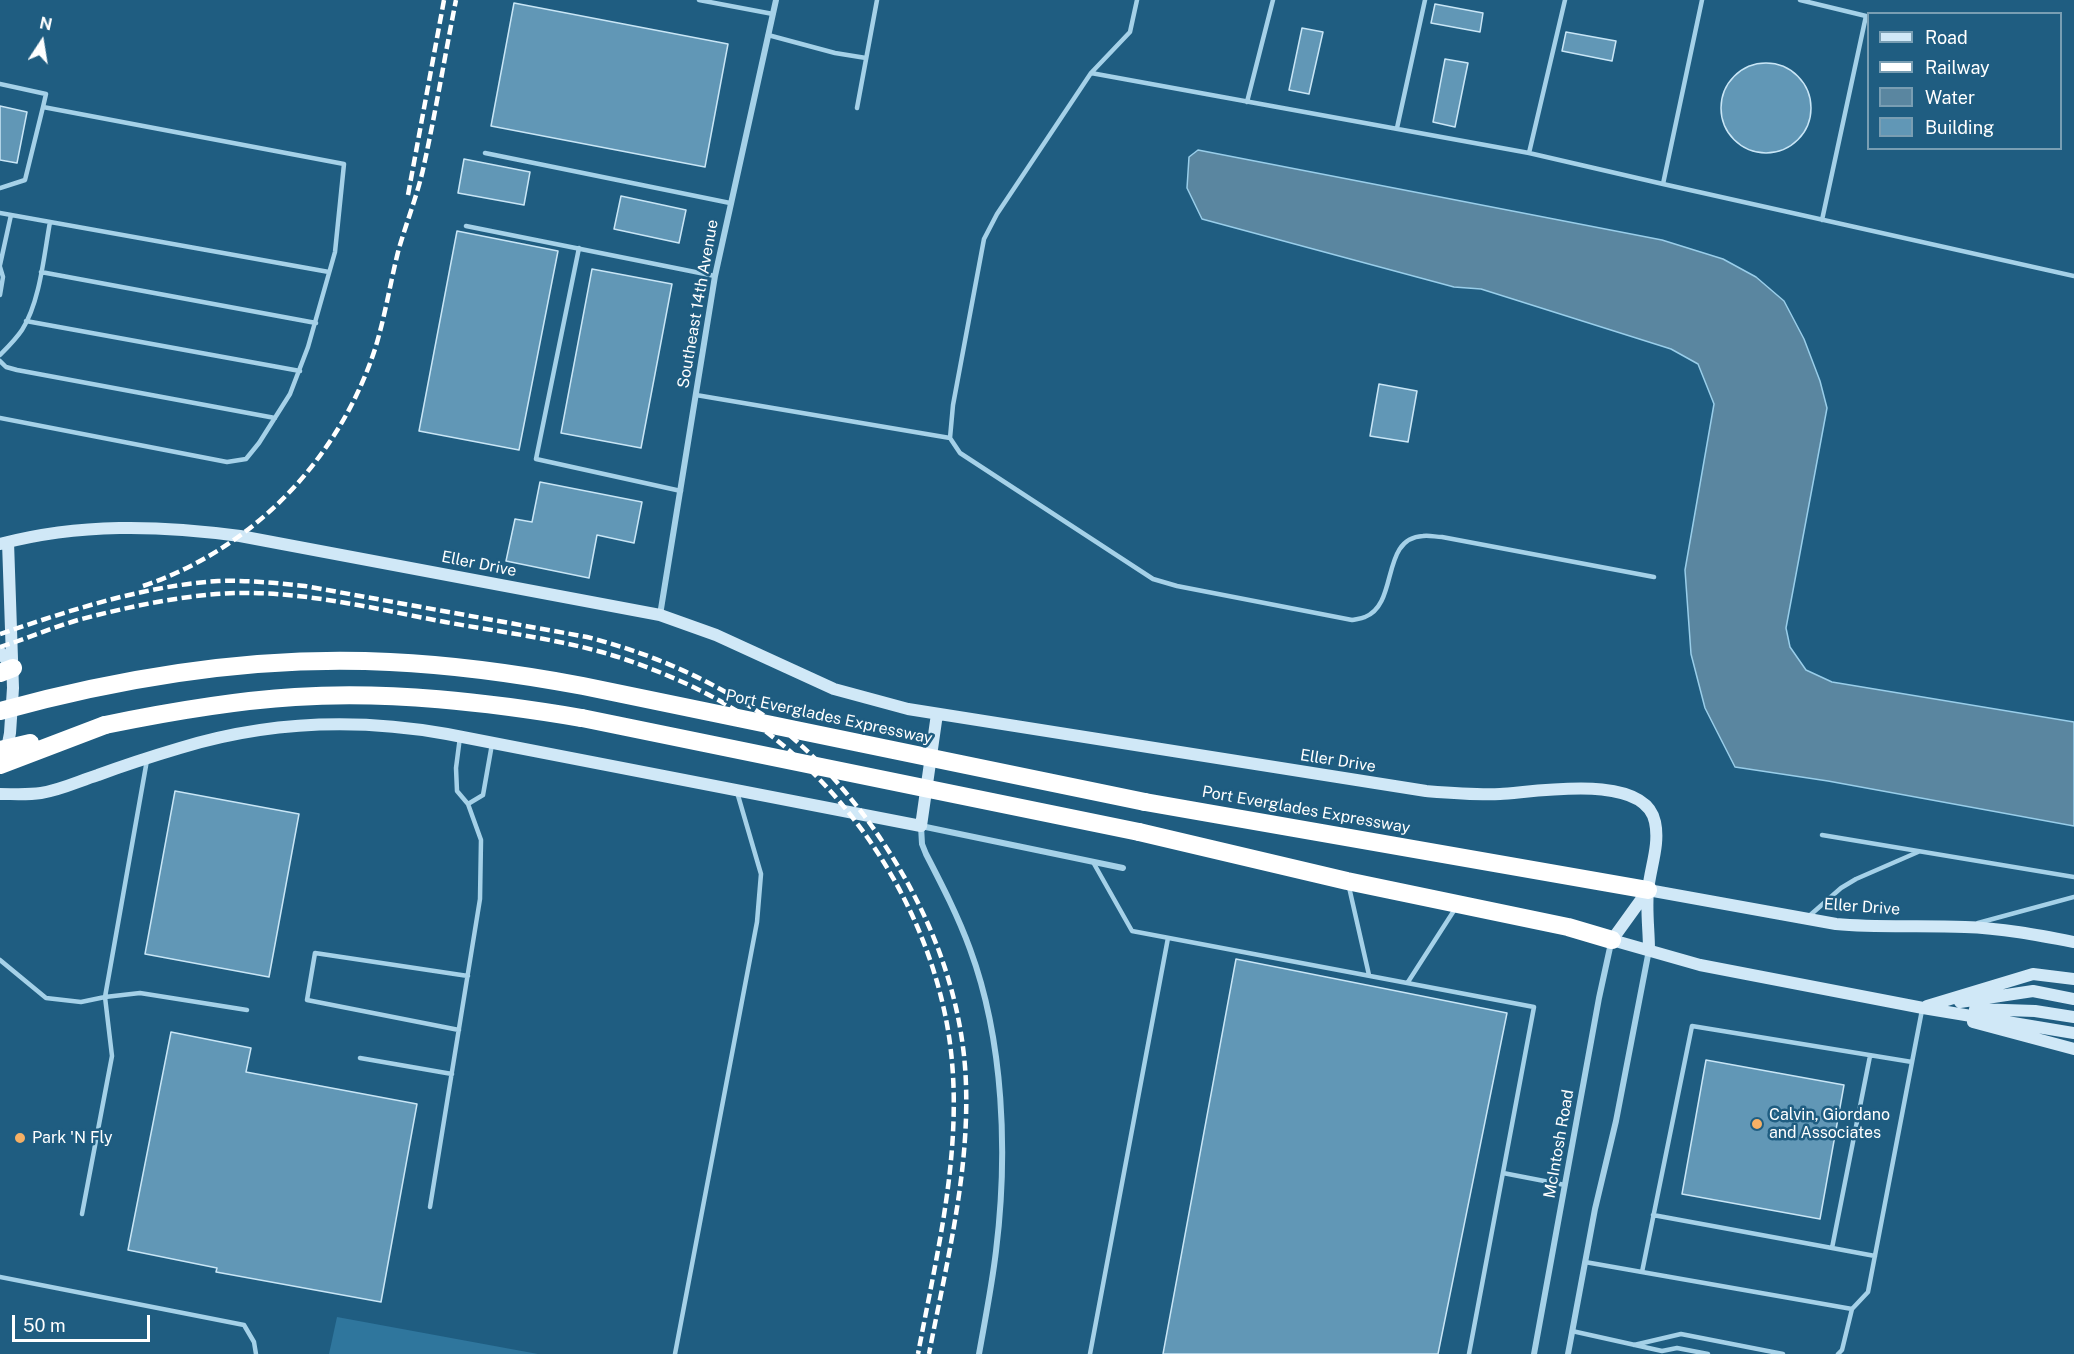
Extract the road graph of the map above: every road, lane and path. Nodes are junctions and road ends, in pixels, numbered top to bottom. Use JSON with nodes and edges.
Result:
{"nodes":[{"id":1,"x":699,"y":0,"type":"edge"},
{"id":2,"x":776,"y":0,"type":"edge"},
{"id":3,"x":877,"y":0,"type":"edge"},
{"id":4,"x":1137,"y":0,"type":"edge"},
{"id":5,"x":1273,"y":0,"type":"edge"},
{"id":6,"x":1425,"y":0,"type":"edge"},
{"id":7,"x":1565,"y":0,"type":"edge"},
{"id":8,"x":1702,"y":0,"type":"edge"},
{"id":9,"x":1800,"y":0,"type":"edge"},
{"id":10,"x":773,"y":14,"type":"junction"},
{"id":11,"x":768,"y":35,"type":"junction"},
{"id":12,"x":866,"y":58,"type":"junction"},
{"id":13,"x":1091,"y":74,"type":"junction"},
{"id":14,"x":0,"y":84,"type":"edge"},
{"id":15,"x":1247,"y":102,"type":"junction"},
{"id":16,"x":44,"y":107,"type":"junction"},
{"id":17,"x":857,"y":108,"type":"dead end"},
{"id":18,"x":1397,"y":128,"type":"junction"},
{"id":19,"x":485,"y":153,"type":"dead end"},
{"id":20,"x":1529,"y":153,"type":"junction"},
{"id":21,"x":1663,"y":184,"type":"junction"},
{"id":22,"x":0,"y":189,"type":"edge"},
{"id":23,"x":730,"y":203,"type":"junction"},
{"id":24,"x":0,"y":213,"type":"edge"},
{"id":25,"x":11,"y":214,"type":"junction"},
{"id":26,"x":1822,"y":220,"type":"junction"},
{"id":27,"x":50,"y":222,"type":"junction"},
{"id":28,"x":466,"y":226,"type":"dead end"},
{"id":29,"x":579,"y":248,"type":"junction"},
{"id":30,"x":0,"y":266,"type":"edge"},
{"id":31,"x":41,"y":272,"type":"junction"},
{"id":32,"x":329,"y":273,"type":"junction"},
{"id":33,"x":715,"y":276,"type":"junction"},
{"id":34,"x":2074,"y":276,"type":"edge"},
{"id":35,"x":0,"y":295,"type":"edge"},
{"id":36,"x":26,"y":321,"type":"junction"},
{"id":37,"x":316,"y":323,"type":"junction"},
{"id":38,"x":0,"y":355,"type":"edge"},
{"id":39,"x":0,"y":361,"type":"edge"},
{"id":40,"x":300,"y":371,"type":"junction"},
{"id":41,"x":696,"y":395,"type":"junction"},
{"id":42,"x":0,"y":418,"type":"edge"},
{"id":43,"x":275,"y":418,"type":"junction"},
{"id":44,"x":950,"y":438,"type":"junction"},
{"id":45,"x":681,"y":491,"type":"junction"},
{"id":46,"x":4,"y":543,"type":"edge"},
{"id":47,"x":1654,"y":577,"type":"dead end"},
{"id":48,"x":660,"y":615,"type":"junction"},
{"id":49,"x":0,"y":652,"type":"edge"},
{"id":50,"x":6,"y":671,"type":"edge"},
{"id":51,"x":0,"y":711,"type":"edge"},
{"id":52,"x":937,"y":714,"type":"junction"},
{"id":53,"x":105,"y":725,"type":"junction"},
{"id":54,"x":460,"y":736,"type":"junction"},
{"id":55,"x":493,"y":743,"type":"junction"},
{"id":56,"x":0,"y":750,"type":"edge"},
{"id":57,"x":148,"y":758,"type":"junction"},
{"id":58,"x":0,"y":765,"type":"edge"},
{"id":59,"x":0,"y":772,"type":"edge"},
{"id":60,"x":736,"y":789,"type":"junction"},
{"id":61,"x":0,"y":794,"type":"edge"},
{"id":62,"x":468,"y":804,"type":"junction"},
{"id":63,"x":921,"y":826,"type":"junction"},
{"id":64,"x":1822,"y":835,"type":"dead end"},
{"id":65,"x":1919,"y":851,"type":"junction"},
{"id":66,"x":1093,"y":861,"type":"junction"},
{"id":67,"x":1123,"y":868,"type":"dead end"},
{"id":68,"x":2074,"y":877,"type":"edge"},
{"id":69,"x":1347,"y":881,"type":"junction"},
{"id":70,"x":1648,"y":890,"type":"junction"},
{"id":71,"x":2074,"y":897,"type":"edge"},
{"id":72,"x":1458,"y":904,"type":"junction"},
{"id":73,"x":1806,"y":918,"type":"junction"},
{"id":74,"x":1966,"y":927,"type":"junction"},
{"id":75,"x":1168,"y":938,"type":"junction"},
{"id":76,"x":1612,"y":940,"type":"junction"},
{"id":77,"x":2074,"y":942,"type":"edge"},
{"id":78,"x":1649,"y":950,"type":"junction"},
{"id":79,"x":0,"y":960,"type":"edge"},
{"id":80,"x":1369,"y":975,"type":"junction"},
{"id":81,"x":468,"y":976,"type":"junction"},
{"id":82,"x":2074,"y":979,"type":"edge"},
{"id":83,"x":1408,"y":982,"type":"junction"},
{"id":84,"x":105,"y":998,"type":"junction"},
{"id":85,"x":2074,"y":999,"type":"edge"},
{"id":86,"x":1923,"y":1008,"type":"junction"},
{"id":87,"x":247,"y":1010,"type":"dead end"},
{"id":88,"x":2074,"y":1017,"type":"edge"},
{"id":89,"x":459,"y":1030,"type":"junction"},
{"id":90,"x":2074,"y":1033,"type":"edge"},
{"id":91,"x":2074,"y":1049,"type":"edge"},
{"id":92,"x":1870,"y":1056,"type":"junction"},
{"id":93,"x":360,"y":1058,"type":"dead end"},
{"id":94,"x":1912,"y":1062,"type":"junction"},
{"id":95,"x":452,"y":1074,"type":"junction"},
{"id":96,"x":1503,"y":1173,"type":"junction"},
{"id":97,"x":1565,"y":1185,"type":"junction"},
{"id":98,"x":430,"y":1207,"type":"dead end"},
{"id":99,"x":82,"y":1214,"type":"dead end"},
{"id":100,"x":1653,"y":1215,"type":"junction"},
{"id":101,"x":1832,"y":1248,"type":"junction"},
{"id":102,"x":1875,"y":1256,"type":"junction"},
{"id":103,"x":1585,"y":1262,"type":"junction"},
{"id":104,"x":1641,"y":1272,"type":"junction"},
{"id":105,"x":0,"y":1277,"type":"edge"},
{"id":106,"x":1852,"y":1309,"type":"junction"},
{"id":107,"x":1572,"y":1331,"type":"junction"},
{"id":108,"x":1634,"y":1345,"type":"junction"},
{"id":109,"x":1663,"y":1353,"type":"edge"},
{"id":110,"x":256,"y":1354,"type":"edge"},
{"id":111,"x":675,"y":1354,"type":"edge"},
{"id":112,"x":979,"y":1354,"type":"edge"},
{"id":113,"x":1090,"y":1354,"type":"edge"},
{"id":114,"x":1469,"y":1354,"type":"edge"},
{"id":115,"x":1534,"y":1354,"type":"edge"},
{"id":116,"x":1568,"y":1354,"type":"edge"},
{"id":117,"x":1708,"y":1354,"type":"edge"},
{"id":118,"x":1783,"y":1354,"type":"edge"},
{"id":119,"x":1838,"y":1354,"type":"edge"}],
"edges":[{"from":1,"to":10,"type":"lane"},
{"from":2,"to":10,"type":"street","name":"Southeast 14th Avenue"},
{"from":3,"to":12,"type":"lane"},
{"from":4,"to":13,"type":"lane"},
{"from":5,"to":15,"type":"lane"},
{"from":6,"to":18,"type":"lane"},
{"from":7,"to":20,"type":"lane"},
{"from":8,"to":21,"type":"lane"},
{"from":9,"to":26,"type":"lane"},
{"from":10,"to":11,"type":"street","name":"Southeast 14th Avenue"},
{"from":11,"to":12,"type":"lane"},
{"from":11,"to":23,"type":"street","name":"Southeast 14th Avenue"},
{"from":12,"to":17,"type":"lane"},
{"from":13,"to":15,"type":"lane"},
{"from":13,"to":44,"type":"lane"},
{"from":14,"to":16,"type":"lane"},
{"from":15,"to":18,"type":"lane"},
{"from":16,"to":22,"type":"lane"},
{"from":16,"to":32,"type":"lane"},
{"from":18,"to":20,"type":"lane"},
{"from":19,"to":23,"type":"lane"},
{"from":20,"to":21,"type":"lane"},
{"from":21,"to":26,"type":"lane"},
{"from":23,"to":33,"type":"street","name":"Southeast 14th Avenue"},
{"from":24,"to":25,"type":"lane"},
{"from":25,"to":27,"type":"lane"},
{"from":25,"to":30,"type":"lane"},
{"from":26,"to":34,"type":"lane"},
{"from":27,"to":31,"type":"lane"},
{"from":27,"to":32,"type":"lane"},
{"from":28,"to":29,"type":"lane"},
{"from":29,"to":33,"type":"lane"},
{"from":29,"to":45,"type":"lane"},
{"from":30,"to":35,"type":"lane"},
{"from":31,"to":36,"type":"lane"},
{"from":31,"to":37,"type":"lane"},
{"from":32,"to":37,"type":"lane"},
{"from":33,"to":41,"type":"street","name":"Southeast 14th Avenue"},
{"from":36,"to":38,"type":"lane"},
{"from":36,"to":40,"type":"lane"},
{"from":37,"to":40,"type":"lane"},
{"from":39,"to":43,"type":"lane"},
{"from":40,"to":43,"type":"lane"},
{"from":41,"to":44,"type":"lane"},
{"from":41,"to":45,"type":"street","name":"Southeast 14th Avenue"},
{"from":42,"to":43,"type":"lane"},
{"from":44,"to":47,"type":"lane"},
{"from":45,"to":48,"type":"street","name":"Southeast 14th Avenue"},
{"from":46,"to":48,"type":"street","name":"Eller Drive"},
{"from":46,"to":50,"type":"street"},
{"from":48,"to":52,"type":"street","name":"Eller Drive"},
{"from":49,"to":50,"type":"street"},
{"from":50,"to":59,"type":"street"},
{"from":51,"to":70,"type":"highway","name":"Port Everglades Expressway","bridge":true},
{"from":52,"to":63,"type":"street"},
{"from":52,"to":70,"type":"street","name":"Eller Drive"},
{"from":53,"to":56,"type":"highway","bridge":true},
{"from":53,"to":58,"type":"highway","bridge":true},
{"from":53,"to":69,"type":"highway","bridge":true},
{"from":54,"to":55,"type":"street"},
{"from":54,"to":57,"type":"street"},
{"from":54,"to":62,"type":"lane"},
{"from":55,"to":60,"type":"street"},
{"from":55,"to":62,"type":"lane"},
{"from":57,"to":61,"type":"street"},
{"from":57,"to":84,"type":"lane"},
{"from":60,"to":63,"type":"street"},
{"from":60,"to":111,"type":"lane"},
{"from":62,"to":81,"type":"lane"},
{"from":63,"to":66,"type":"street"},
{"from":63,"to":112,"type":"street"},
{"from":64,"to":65,"type":"lane"},
{"from":65,"to":68,"type":"lane"},
{"from":65,"to":73,"type":"lane"},
{"from":66,"to":67,"type":"street"},
{"from":66,"to":75,"type":"lane"},
{"from":69,"to":72,"type":"highway"},
{"from":69,"to":80,"type":"lane"},
{"from":70,"to":73,"type":"street","name":"Eller Drive"},
{"from":70,"to":76,"type":"street","name":"Eller Drive"},
{"from":70,"to":78,"type":"street","name":"Eller Drive"},
{"from":71,"to":74,"type":"lane"},
{"from":72,"to":76,"type":"highway"},
{"from":72,"to":83,"type":"lane"},
{"from":73,"to":74,"type":"street","name":"Eller Drive"},
{"from":74,"to":77,"type":"street","name":"Eller Drive"},
{"from":75,"to":80,"type":"lane"},
{"from":75,"to":113,"type":"lane"},
{"from":76,"to":78,"type":"street"},
{"from":76,"to":97,"type":"street","name":"McIntosh Road"},
{"from":78,"to":86,"type":"street"},
{"from":78,"to":103,"type":"street"},
{"from":79,"to":84,"type":"lane"},
{"from":80,"to":83,"type":"lane"},
{"from":81,"to":89,"type":"lane"},
{"from":81,"to":89,"type":"lane"},
{"from":82,"to":86,"type":"street"},
{"from":83,"to":96,"type":"lane"},
{"from":84,"to":87,"type":"lane"},
{"from":84,"to":99,"type":"lane"},
{"from":85,"to":86,"type":"street"},
{"from":86,"to":88,"type":"street"},
{"from":86,"to":90,"type":"street"},
{"from":86,"to":91,"type":"street"},
{"from":86,"to":94,"type":"lane"},
{"from":89,"to":95,"type":"lane"},
{"from":92,"to":94,"type":"lane"},
{"from":92,"to":100,"type":"lane"},
{"from":92,"to":101,"type":"lane"},
{"from":93,"to":95,"type":"lane"},
{"from":94,"to":102,"type":"lane"},
{"from":95,"to":98,"type":"lane"},
{"from":96,"to":97,"type":"lane"},
{"from":96,"to":114,"type":"lane"},
{"from":97,"to":115,"type":"street","name":"McIntosh Road"},
{"from":100,"to":101,"type":"lane"},
{"from":100,"to":104,"type":"lane"},
{"from":101,"to":102,"type":"lane"},
{"from":102,"to":106,"type":"lane"},
{"from":103,"to":104,"type":"lane"},
{"from":103,"to":107,"type":"street"},
{"from":104,"to":106,"type":"lane"},
{"from":105,"to":110,"type":"lane"},
{"from":106,"to":119,"type":"lane"},
{"from":107,"to":108,"type":"lane"},
{"from":107,"to":116,"type":"street"},
{"from":108,"to":109,"type":"lane"},
{"from":108,"to":118,"type":"lane"},
{"from":109,"to":117,"type":"lane"}]}
